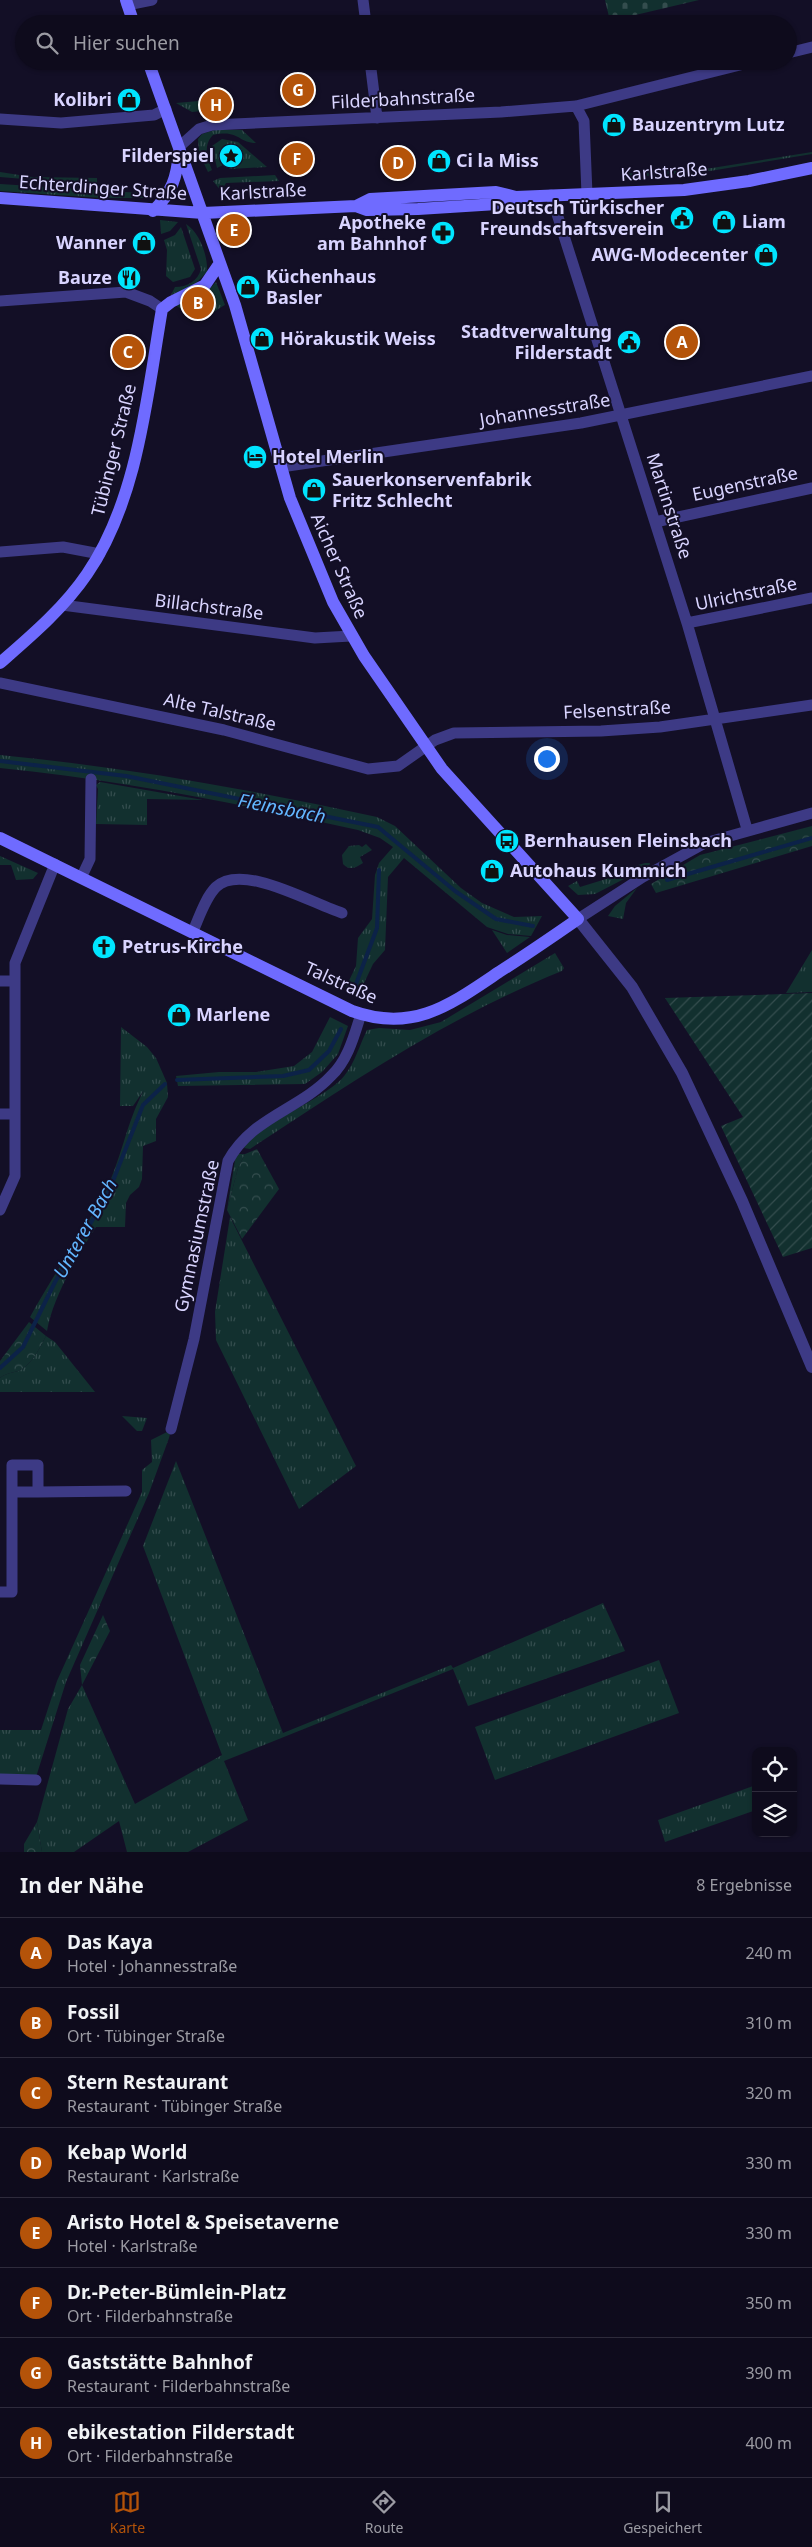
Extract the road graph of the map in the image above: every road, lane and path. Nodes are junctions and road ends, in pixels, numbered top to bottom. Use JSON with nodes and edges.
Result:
{"nodes":[{"id":1,"x":152,"y":0,"type":"edge"},
{"id":2,"x":363,"y":0,"type":"edge"},
{"id":3,"x":127,"y":2,"type":"edge"},
{"id":4,"x":131,"y":15,"type":"edge"},
{"id":5,"x":365,"y":15,"type":"edge"},
{"id":6,"x":812,"y":47,"type":"edge"},
{"id":7,"x":797,"y":51,"type":"edge"},
{"id":8,"x":151,"y":70,"type":"edge"},
{"id":9,"x":371,"y":70,"type":"edge"},
{"id":10,"x":720,"y":70,"type":"edge"},
{"id":11,"x":576,"y":106,"type":"junction"},
{"id":12,"x":166,"y":110,"type":"junction"},
{"id":13,"x":377,"y":118,"type":"junction"},
{"id":14,"x":0,"y":119,"type":"edge"},
{"id":15,"x":179,"y":147,"type":"junction"},
{"id":16,"x":812,"y":168,"type":"edge"},
{"id":17,"x":587,"y":194,"type":"junction"},
{"id":18,"x":551,"y":195,"type":"junction"},
{"id":19,"x":0,"y":198,"type":"edge"},
{"id":20,"x":153,"y":210,"type":"junction"},
{"id":21,"x":203,"y":213,"type":"junction"},
{"id":22,"x":220,"y":263,"type":"junction"},
{"id":23,"x":0,"y":302,"type":"edge"},
{"id":24,"x":162,"y":309,"type":"junction"},
{"id":25,"x":812,"y":376,"type":"edge"},
{"id":26,"x":622,"y":416,"type":"junction"},
{"id":27,"x":281,"y":467,"type":"junction"},
{"id":28,"x":812,"y":488,"type":"edge"},
{"id":29,"x":655,"y":522,"type":"junction"},
{"id":30,"x":0,"y":552,"type":"edge"},
{"id":31,"x":100,"y":554,"type":"junction"},
{"id":32,"x":812,"y":598,"type":"edge"},
{"id":33,"x":62,"y":605,"type":"junction"},
{"id":34,"x":688,"y":624,"type":"junction"},
{"id":35,"x":351,"y":636,"type":"junction"},
{"id":36,"x":0,"y":663,"type":"edge"},
{"id":37,"x":0,"y":683,"type":"edge"},
{"id":38,"x":812,"y":705,"type":"edge"},
{"id":39,"x":716,"y":720,"type":"junction"},
{"id":40,"x":426,"y":746,"type":"junction"},
{"id":41,"x":90,"y":779,"type":"dead end"},
{"id":42,"x":812,"y":813,"type":"edge"},
{"id":43,"x":748,"y":829,"type":"junction"},
{"id":44,"x":0,"y":838,"type":"edge"},
{"id":45,"x":56,"y":864,"type":"junction"},
{"id":46,"x":82,"y":876,"type":"junction"},
{"id":47,"x":342,"y":913,"type":"dead end"},
{"id":48,"x":578,"y":918,"type":"junction"},
{"id":49,"x":193,"y":932,"type":"junction"},
{"id":50,"x":0,"y":981,"type":"edge"},
{"id":51,"x":15,"y":981,"type":"junction"},
{"id":52,"x":361,"y":1014,"type":"junction"},
{"id":53,"x":0,"y":1114,"type":"edge"},
{"id":54,"x":15,"y":1114,"type":"junction"},
{"id":55,"x":0,"y":1210,"type":"edge"},
{"id":56,"x":812,"y":1367,"type":"edge"},
{"id":57,"x":171,"y":1429,"type":"dead end"},
{"id":58,"x":126,"y":1491,"type":"dead end"},
{"id":59,"x":12,"y":1492,"type":"junction"},
{"id":60,"x":38,"y":1492,"type":"junction"},
{"id":61,"x":0,"y":1592,"type":"edge"},
{"id":62,"x":0,"y":1779,"type":"edge"},
{"id":63,"x":36,"y":1780,"type":"dead end"}],
"edges":[{"from":1,"to":3,"type":"street"},
{"from":2,"to":5,"type":"street"},
{"from":3,"to":4,"type":"main road"},
{"from":6,"to":7,"type":"street"},
{"from":8,"to":12,"type":"main road","name":"Aicher Straße"},
{"from":9,"to":13,"type":"street"},
{"from":10,"to":11,"type":"street","name":"Filderbahnstraße"},
{"from":11,"to":13,"type":"street","name":"Filderbahnstraße"},
{"from":11,"to":17,"type":"street"},
{"from":12,"to":14,"type":"street"},
{"from":12,"to":15,"type":"main road","name":"Aicher Straße"},
{"from":13,"to":15,"type":"street","name":"Filderbahnstraße"},
{"from":15,"to":20,"type":"main road"},
{"from":15,"to":21,"type":"main road","name":"Aicher Straße"},
{"from":16,"to":17,"type":"main road","name":"Karlstraße"},
{"from":17,"to":18,"type":"main road","name":"Karlstraße"},
{"from":18,"to":21,"type":"main road","name":"Karlstraße"},
{"from":18,"to":26,"type":"street","name":"Martinstraße"},
{"from":19,"to":20,"type":"main road","name":"Echterdinger Straße"},
{"from":20,"to":21,"type":"main road","name":"Echterdinger Straße"},
{"from":21,"to":22,"type":"main road","name":"Aicher Straße"},
{"from":22,"to":24,"type":"main road"},
{"from":22,"to":27,"type":"main road","name":"Aicher Straße"},
{"from":23,"to":24,"type":"street"},
{"from":24,"to":31,"type":"main road","name":"Tübinger Straße"},
{"from":25,"to":26,"type":"street","name":"Johannesstraße"},
{"from":26,"to":27,"type":"street","name":"Johannesstraße"},
{"from":26,"to":29,"type":"street","name":"Martinstraße"},
{"from":27,"to":35,"type":"main road","name":"Aicher Straße"},
{"from":28,"to":29,"type":"street","name":"Eugenstraße"},
{"from":29,"to":34,"type":"street","name":"Martinstraße"},
{"from":30,"to":31,"type":"street"},
{"from":31,"to":33,"type":"main road","name":"Tübinger Straße"},
{"from":32,"to":34,"type":"street","name":"Ulrichstraße"},
{"from":33,"to":35,"type":"street","name":"Billachstraße"},
{"from":33,"to":36,"type":"main road","name":"Tübinger Straße"},
{"from":34,"to":39,"type":"street","name":"Martinstraße"},
{"from":35,"to":40,"type":"main road","name":"Aicher Straße"},
{"from":37,"to":40,"type":"street","name":"Alte Talstraße"},
{"from":38,"to":39,"type":"street","name":"Felsenstraße"},
{"from":39,"to":40,"type":"street","name":"Felsenstraße"},
{"from":39,"to":43,"type":"street","name":"Martinstraße"},
{"from":40,"to":48,"type":"main road","name":"Aicher Straße"},
{"from":41,"to":46,"type":"street"},
{"from":42,"to":43,"type":"street"},
{"from":43,"to":48,"type":"street"},
{"from":44,"to":45,"type":"main road","name":"Talstraße"},
{"from":45,"to":46,"type":"main road","name":"Talstraße"},
{"from":45,"to":51,"type":"street"},
{"from":46,"to":49,"type":"main road","name":"Talstraße"},
{"from":47,"to":49,"type":"street"},
{"from":48,"to":52,"type":"main road","name":"Talstraße"},
{"from":48,"to":56,"type":"street","name":"Aicher Straße"},
{"from":49,"to":52,"type":"main road","name":"Talstraße"},
{"from":50,"to":51,"type":"street"},
{"from":51,"to":54,"type":"street"},
{"from":52,"to":57,"type":"street","name":"Gymnasiumstraße"},
{"from":53,"to":54,"type":"street"},
{"from":54,"to":55,"type":"street"},
{"from":58,"to":60,"type":"street"},
{"from":59,"to":60,"type":"street"},
{"from":59,"to":60,"type":"street"},
{"from":59,"to":61,"type":"street"},
{"from":62,"to":63,"type":"street"}]}
